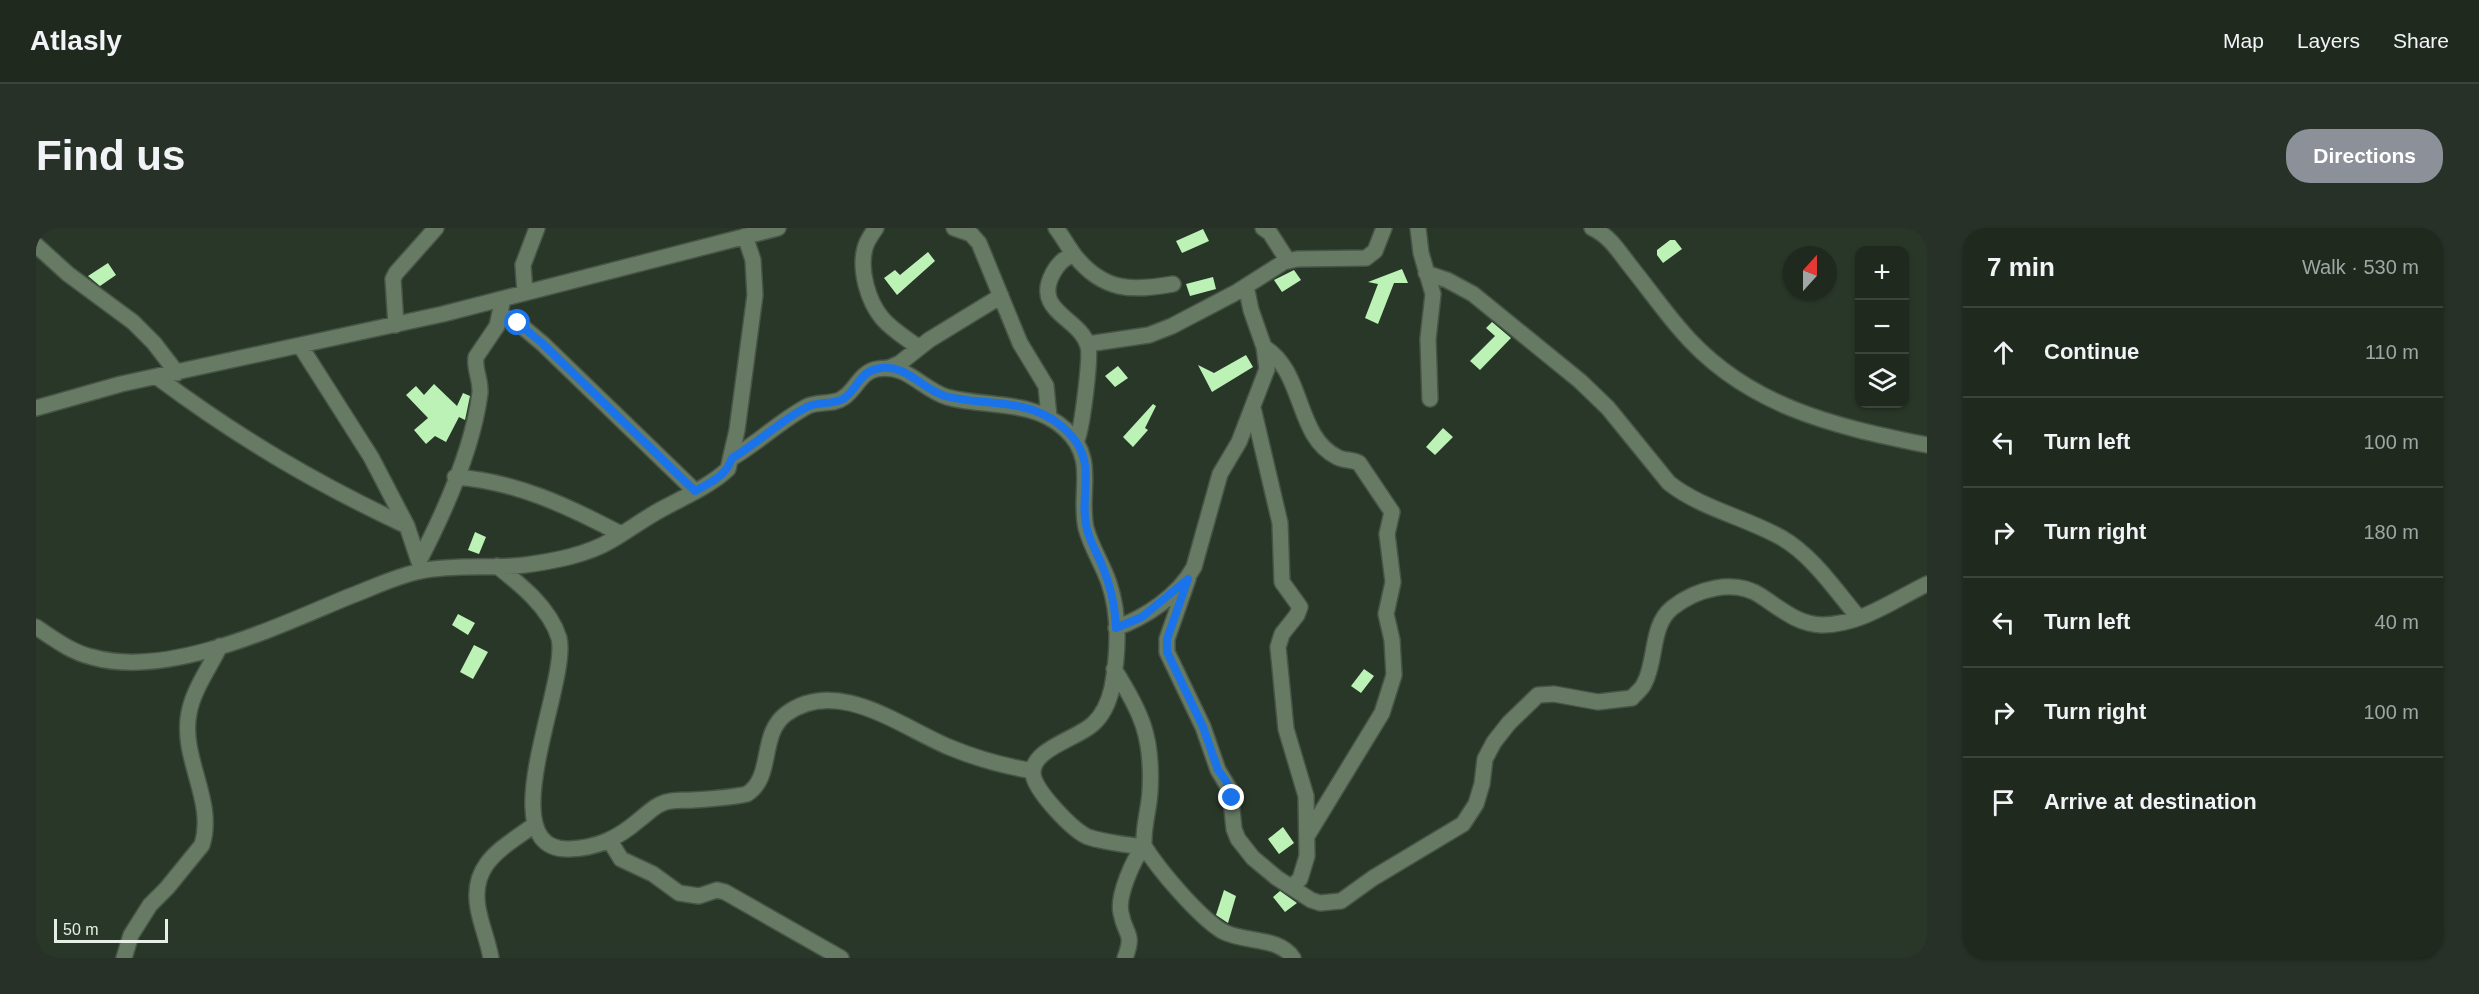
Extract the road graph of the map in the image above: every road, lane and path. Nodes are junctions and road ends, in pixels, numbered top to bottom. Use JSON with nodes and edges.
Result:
{"nodes":[{"id":1,"x":436,"y":228,"type":"edge"},
{"id":2,"x":537,"y":228,"type":"edge"},
{"id":3,"x":778,"y":228,"type":"edge"},
{"id":4,"x":876,"y":228,"type":"edge"},
{"id":5,"x":954,"y":228,"type":"edge"},
{"id":6,"x":1056,"y":228,"type":"edge"},
{"id":7,"x":1263,"y":228,"type":"edge"},
{"id":8,"x":1384,"y":228,"type":"edge"},
{"id":9,"x":1418,"y":228,"type":"edge"},
{"id":10,"x":1592,"y":228,"type":"edge"},
{"id":11,"x":1606,"y":232,"type":"edge"},
{"id":12,"x":748,"y":233,"type":"edge"},
{"id":13,"x":36,"y":245,"type":"edge"},
{"id":14,"x":1074,"y":255,"type":"junction"},
{"id":15,"x":1288,"y":261,"type":"junction"},
{"id":16,"x":1426,"y":273,"type":"junction"},
{"id":17,"x":1173,"y":284,"type":"dead end"},
{"id":18,"x":1246,"y":286,"type":"junction"},
{"id":19,"x":525,"y":293,"type":"junction"},
{"id":20,"x":1001,"y":296,"type":"junction"},
{"id":21,"x":503,"y":299,"type":"junction"},
{"id":22,"x":501,"y":315,"type":"junction"},
{"id":23,"x":396,"y":325,"type":"junction"},
{"id":24,"x":1088,"y":344,"type":"junction"},
{"id":25,"x":301,"y":347,"type":"junction"},
{"id":26,"x":918,"y":347,"type":"junction"},
{"id":27,"x":1264,"y":347,"type":"junction"},
{"id":28,"x":889,"y":368,"type":"junction"},
{"id":29,"x":177,"y":373,"type":"junction"},
{"id":30,"x":157,"y":377,"type":"junction"},
{"id":31,"x":1430,"y":399,"type":"dead end"},
{"id":32,"x":36,"y":408,"type":"edge"},
{"id":33,"x":1252,"y":408,"type":"junction"},
{"id":34,"x":1052,"y":419,"type":"junction"},
{"id":35,"x":1076,"y":442,"type":"junction"},
{"id":36,"x":1927,"y":445,"type":"edge"},
{"id":37,"x":732,"y":458,"type":"junction"},
{"id":38,"x":455,"y":477,"type":"junction"},
{"id":39,"x":695,"y":491,"type":"junction"},
{"id":40,"x":407,"y":526,"type":"junction"},
{"id":41,"x":621,"y":534,"type":"junction"},
{"id":42,"x":420,"y":566,"type":"junction"},
{"id":43,"x":497,"y":566,"type":"junction"},
{"id":44,"x":1188,"y":579,"type":"junction"},
{"id":45,"x":1927,"y":584,"type":"edge"},
{"id":46,"x":1859,"y":618,"type":"junction"},
{"id":47,"x":36,"y":627,"type":"edge"},
{"id":48,"x":1116,"y":628,"type":"junction"},
{"id":49,"x":220,"y":646,"type":"junction"},
{"id":50,"x":1114,"y":669,"type":"junction"},
{"id":51,"x":1033,"y":771,"type":"junction"},
{"id":52,"x":534,"y":825,"type":"junction"},
{"id":53,"x":1307,"y":836,"type":"junction"},
{"id":54,"x":610,"y":841,"type":"junction"},
{"id":55,"x":1144,"y":846,"type":"junction"},
{"id":56,"x":1291,"y":887,"type":"junction"},
{"id":57,"x":124,"y":958,"type":"edge"},
{"id":58,"x":492,"y":958,"type":"edge"},
{"id":59,"x":842,"y":958,"type":"edge"},
{"id":60,"x":1125,"y":958,"type":"edge"},
{"id":61,"x":1293,"y":958,"type":"edge"}],
"edges":[{"from":1,"to":23,"type":"street"},
{"from":2,"to":19,"type":"street"},
{"from":3,"to":12,"type":"street"},
{"from":4,"to":26,"type":"street"},
{"from":5,"to":20,"type":"street"},
{"from":6,"to":14,"type":"street"},
{"from":7,"to":15,"type":"street"},
{"from":8,"to":15,"type":"street"},
{"from":9,"to":16,"type":"street"},
{"from":10,"to":11,"type":"street"},
{"from":11,"to":36,"type":"street"},
{"from":12,"to":19,"type":"street"},
{"from":12,"to":37,"type":"street"},
{"from":13,"to":29,"type":"street"},
{"from":14,"to":17,"type":"street"},
{"from":14,"to":24,"type":"street"},
{"from":15,"to":18,"type":"street"},
{"from":16,"to":31,"type":"street"},
{"from":16,"to":46,"type":"street"},
{"from":18,"to":24,"type":"street"},
{"from":18,"to":27,"type":"street"},
{"from":19,"to":21,"type":"street"},
{"from":20,"to":26,"type":"street"},
{"from":20,"to":34,"type":"street"},
{"from":21,"to":22,"type":"street"},
{"from":21,"to":23,"type":"street"},
{"from":22,"to":38,"type":"street"},
{"from":22,"to":39,"type":"street"},
{"from":23,"to":25,"type":"street"},
{"from":24,"to":35,"type":"street"},
{"from":25,"to":29,"type":"street"},
{"from":25,"to":40,"type":"street"},
{"from":26,"to":28,"type":"street"},
{"from":27,"to":33,"type":"street"},
{"from":27,"to":53,"type":"street"},
{"from":28,"to":34,"type":"street"},
{"from":28,"to":37,"type":"street"},
{"from":29,"to":30,"type":"street"},
{"from":30,"to":32,"type":"street"},
{"from":30,"to":40,"type":"street"},
{"from":33,"to":44,"type":"street"},
{"from":33,"to":53,"type":"street"},
{"from":34,"to":35,"type":"street"},
{"from":35,"to":48,"type":"street"},
{"from":37,"to":39,"type":"street"},
{"from":38,"to":41,"type":"street"},
{"from":38,"to":42,"type":"street"},
{"from":39,"to":41,"type":"street"},
{"from":40,"to":42,"type":"street"},
{"from":41,"to":43,"type":"street"},
{"from":42,"to":43,"type":"street"},
{"from":42,"to":49,"type":"street"},
{"from":43,"to":52,"type":"street"},
{"from":44,"to":48,"type":"street"},
{"from":44,"to":56,"type":"street"},
{"from":45,"to":46,"type":"street"},
{"from":46,"to":56,"type":"street"},
{"from":47,"to":49,"type":"street"},
{"from":48,"to":50,"type":"street"},
{"from":49,"to":57,"type":"street"},
{"from":50,"to":51,"type":"street"},
{"from":50,"to":55,"type":"street"},
{"from":51,"to":54,"type":"street"},
{"from":51,"to":55,"type":"street"},
{"from":52,"to":54,"type":"street"},
{"from":52,"to":58,"type":"street"},
{"from":53,"to":56,"type":"street"},
{"from":54,"to":59,"type":"street"},
{"from":55,"to":60,"type":"street"},
{"from":55,"to":61,"type":"street"}]}
